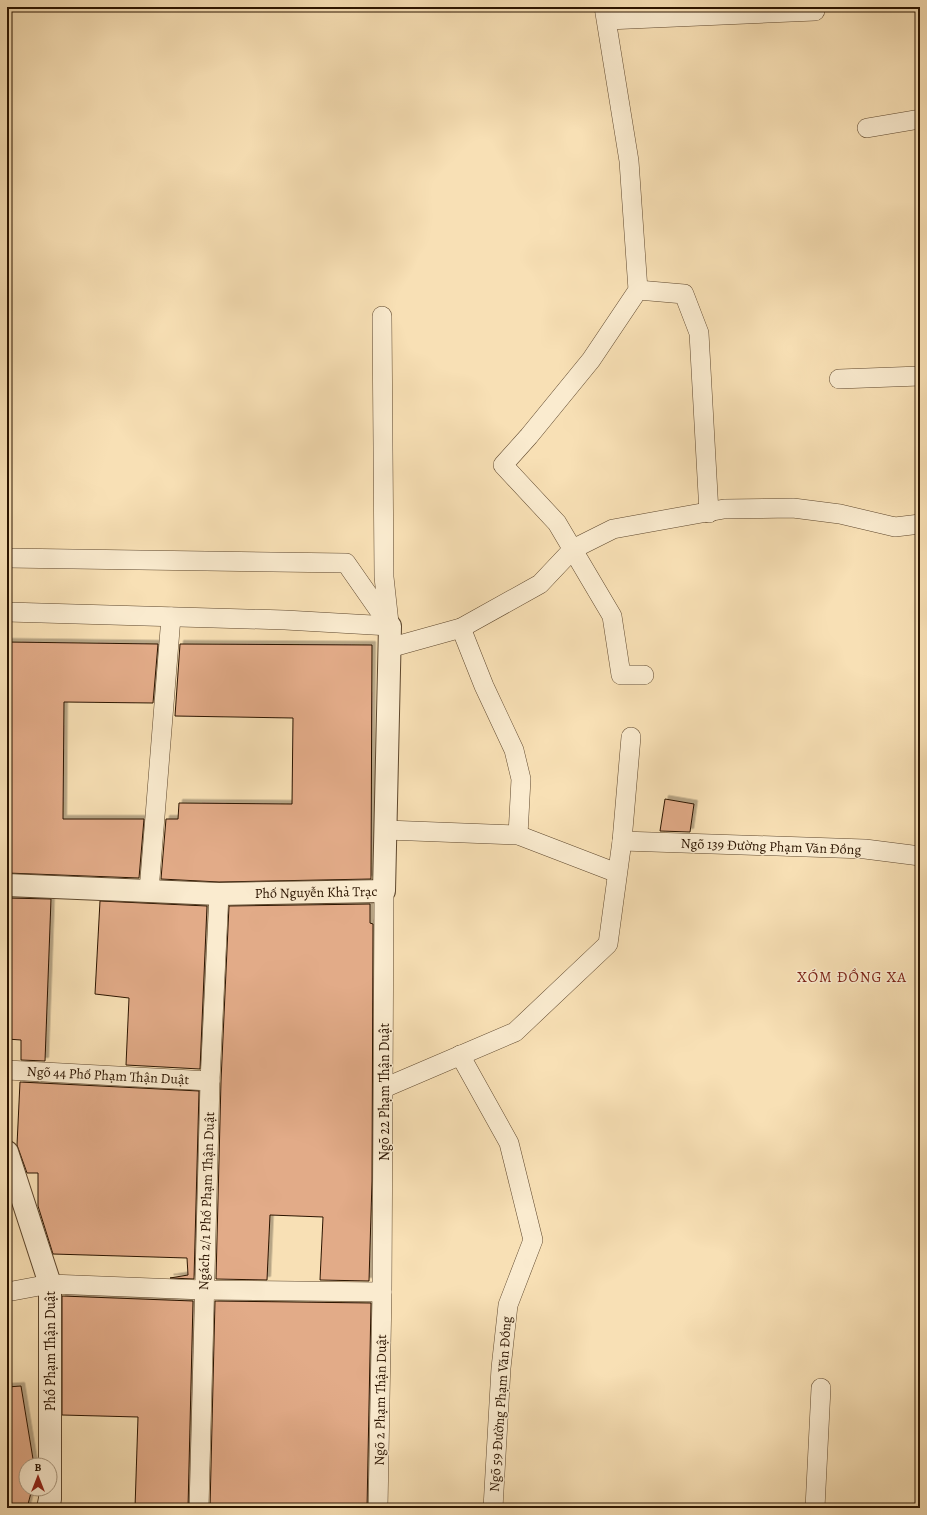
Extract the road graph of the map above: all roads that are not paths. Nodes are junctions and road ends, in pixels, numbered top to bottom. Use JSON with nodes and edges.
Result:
{"nodes":[{"id":1,"x":815,"y":11,"type":"dead end"},
{"id":2,"x":606,"y":13,"type":"edge"},
{"id":3,"x":920,"y":119,"type":"edge"},
{"id":4,"x":867,"y":128,"type":"dead end"},
{"id":5,"x":638,"y":290,"type":"junction"},
{"id":6,"x":382,"y":316,"type":"dead end"},
{"id":7,"x":920,"y":376,"type":"edge"},
{"id":8,"x":838,"y":379,"type":"dead end"},
{"id":9,"x":709,"y":513,"type":"junction"},
{"id":10,"x":920,"y":524,"type":"edge"},
{"id":11,"x":573,"y":549,"type":"junction"},
{"id":12,"x":7,"y":558,"type":"edge"},
{"id":13,"x":7,"y":612,"type":"edge"},
{"id":14,"x":170,"y":617,"type":"junction"},
{"id":15,"x":390,"y":626,"type":"junction"},
{"id":16,"x":462,"y":628,"type":"junction"},
{"id":17,"x":389,"y":648,"type":"junction"},
{"id":18,"x":644,"y":675,"type":"dead end"},
{"id":19,"x":631,"y":737,"type":"dead end"},
{"id":20,"x":386,"y":830,"type":"junction"},
{"id":21,"x":518,"y":835,"type":"junction"},
{"id":22,"x":622,"y":841,"type":"junction"},
{"id":23,"x":920,"y":856,"type":"edge"},
{"id":24,"x":617,"y":873,"type":"junction"},
{"id":25,"x":7,"y":885,"type":"edge"},
{"id":26,"x":149,"y":891,"type":"junction"},
{"id":27,"x":384,"y":891,"type":"junction"},
{"id":28,"x":219,"y":894,"type":"junction"},
{"id":29,"x":460,"y":1055,"type":"junction"},
{"id":30,"x":7,"y":1070,"type":"edge"},
{"id":31,"x":210,"y":1081,"type":"junction"},
{"id":32,"x":384,"y":1088,"type":"junction"},
{"id":33,"x":7,"y":1152,"type":"edge"},
{"id":34,"x":50,"y":1284,"type":"junction"},
{"id":35,"x":204,"y":1290,"type":"junction"},
{"id":36,"x":7,"y":1292,"type":"edge"},
{"id":37,"x":382,"y":1292,"type":"junction"},
{"id":38,"x":821,"y":1388,"type":"dead end"},
{"id":39,"x":48,"y":1508,"type":"edge"},
{"id":40,"x":199,"y":1508,"type":"edge"},
{"id":41,"x":378,"y":1508,"type":"edge"},
{"id":42,"x":493,"y":1508,"type":"edge"},
{"id":43,"x":815,"y":1508,"type":"edge"}],
"edges":[{"from":1,"to":2,"type":"lane"},
{"from":2,"to":5,"type":"lane"},
{"from":3,"to":4,"type":"lane"},
{"from":5,"to":9,"type":"lane"},
{"from":5,"to":11,"type":"lane"},
{"from":6,"to":15,"type":"lane"},
{"from":7,"to":8,"type":"lane"},
{"from":9,"to":10,"type":"lane"},
{"from":9,"to":11,"type":"lane"},
{"from":11,"to":16,"type":"lane"},
{"from":11,"to":18,"type":"lane"},
{"from":12,"to":15,"type":"lane"},
{"from":13,"to":14,"type":"lane"},
{"from":14,"to":15,"type":"lane"},
{"from":14,"to":26,"type":"lane"},
{"from":15,"to":17,"type":"street","name":"Phố Nguyễn Khả Trạc"},
{"from":16,"to":17,"type":"lane"},
{"from":16,"to":21,"type":"lane"},
{"from":17,"to":20,"type":"street","name":"Phố Nguyễn Khả Trạc"},
{"from":19,"to":22,"type":"lane"},
{"from":20,"to":21,"type":"lane"},
{"from":20,"to":27,"type":"street","name":"Phố Nguyễn Khả Trạc"},
{"from":21,"to":24,"type":"lane"},
{"from":22,"to":23,"type":"lane","name":"Ngõ 139 Đường Phạm Văn Đồng"},
{"from":22,"to":24,"type":"lane"},
{"from":24,"to":29,"type":"lane"},
{"from":25,"to":26,"type":"street","name":"Phố Nguyễn Khả Trạc"},
{"from":26,"to":28,"type":"street","name":"Phố Nguyễn Khả Trạc"},
{"from":27,"to":28,"type":"street","name":"Phố Nguyễn Khả Trạc"},
{"from":27,"to":32,"type":"lane","name":"Ngõ 22 Phạm Thận Duật"},
{"from":28,"to":31,"type":"lane","name":"Ngách 2/1 Phố Phạm Thận Duật"},
{"from":29,"to":32,"type":"lane"},
{"from":29,"to":42,"type":"lane","name":"Ngõ 59 Đường Phạm Văn Đồng"},
{"from":30,"to":31,"type":"lane","name":"Ngõ 44 Phố Phạm Thận Duật"},
{"from":31,"to":35,"type":"lane","name":"Ngách 2/1 Phố Phạm Thận Duật"},
{"from":32,"to":37,"type":"lane","name":"Ngõ 22 Phạm Thận Duật"},
{"from":33,"to":34,"type":"street","name":"Phố Phạm Thận Duật"},
{"from":34,"to":35,"type":"lane"},
{"from":34,"to":36,"type":"lane"},
{"from":34,"to":39,"type":"street","name":"Phố Phạm Thận Duật"},
{"from":35,"to":37,"type":"lane"},
{"from":35,"to":40,"type":"lane","name":"Ngách 2/1 Phố Phạm Thận Duật"},
{"from":37,"to":41,"type":"lane","name":"Ngõ 2 Phạm Thận Duật"},
{"from":38,"to":43,"type":"lane"}]}
